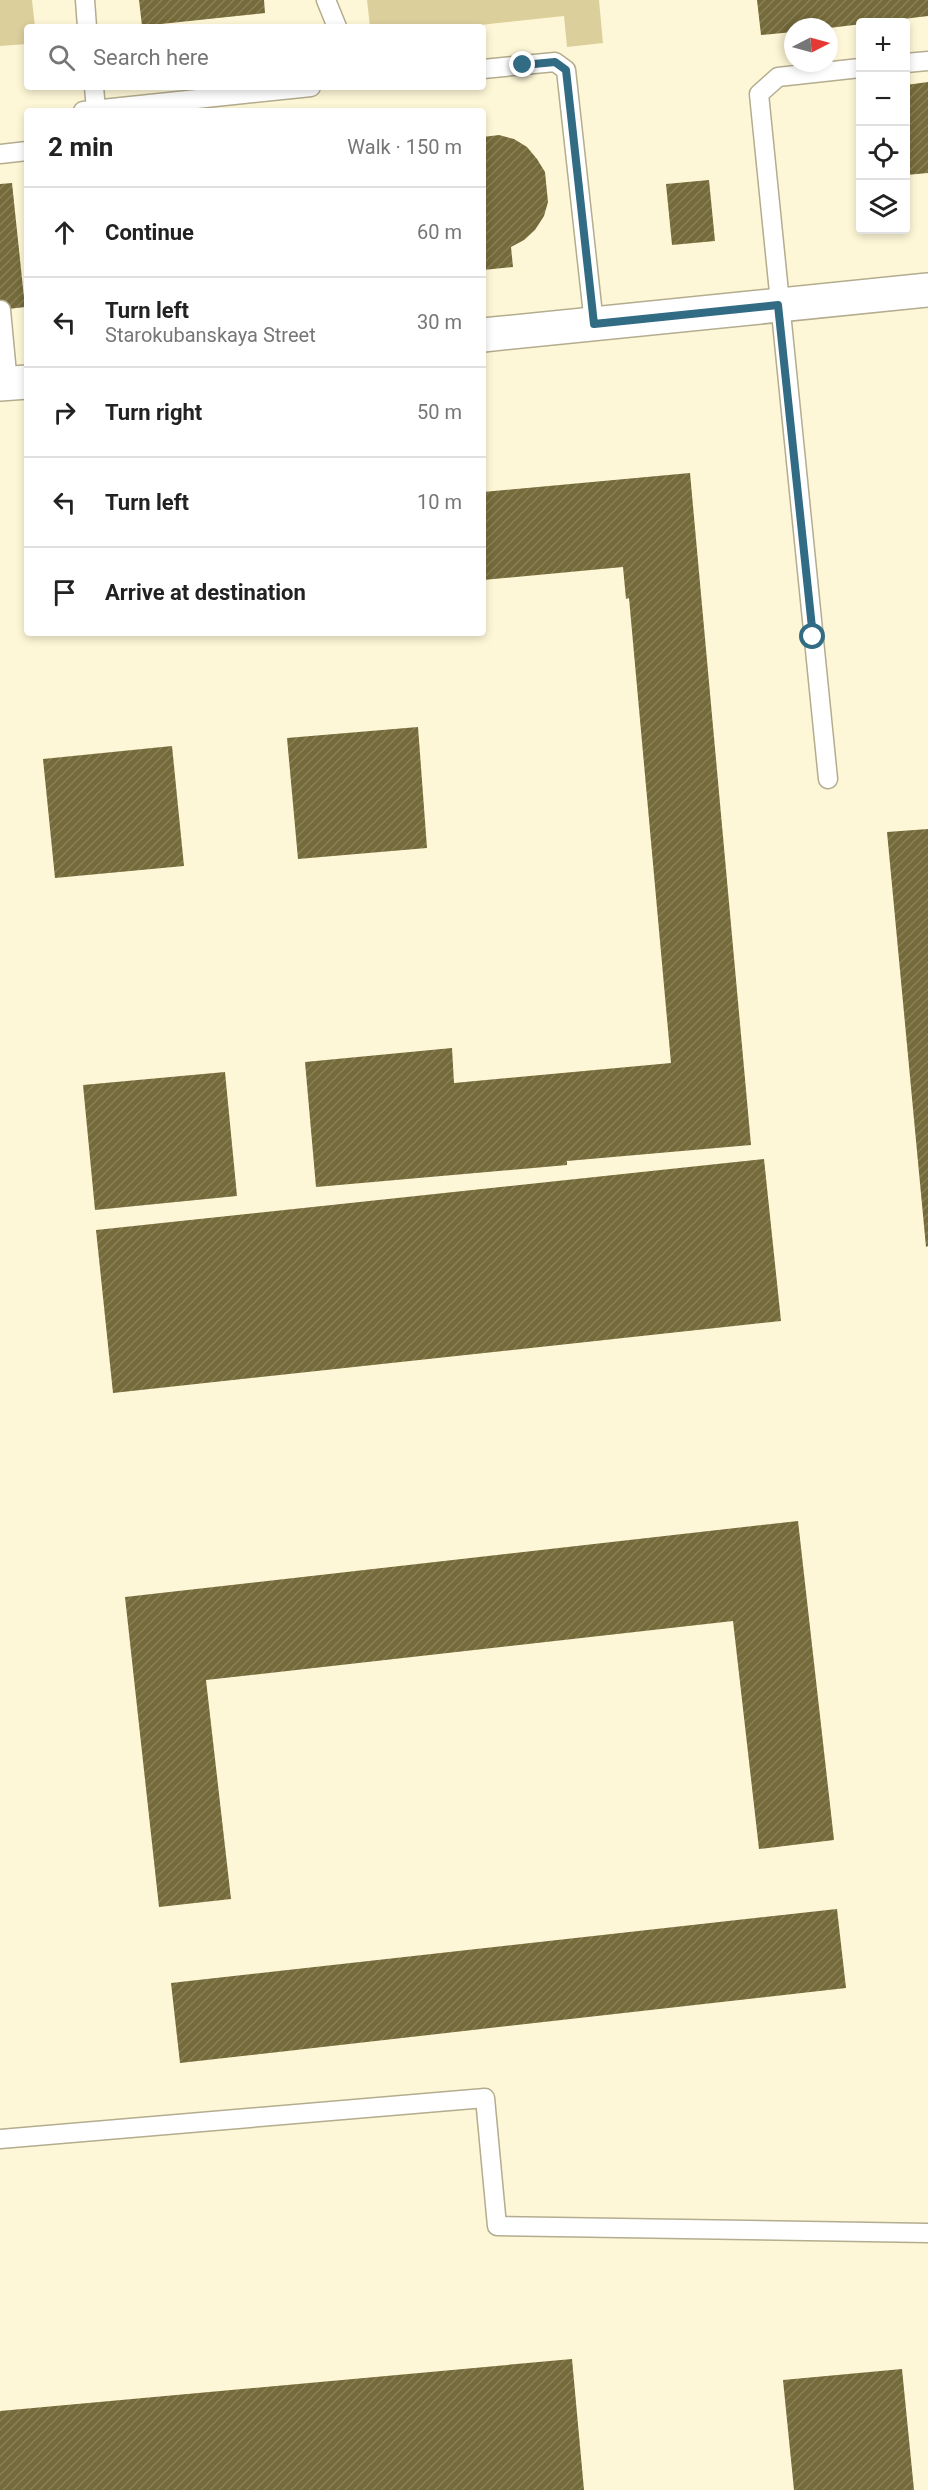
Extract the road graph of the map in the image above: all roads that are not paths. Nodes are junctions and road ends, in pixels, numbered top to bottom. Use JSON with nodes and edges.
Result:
{"nodes":[{"id":1,"x":85,"y":0,"type":"edge"},
{"id":2,"x":326,"y":0,"type":"edge"},
{"id":3,"x":87,"y":24,"type":"edge"},
{"id":4,"x":336,"y":24,"type":"edge"},
{"id":5,"x":928,"y":61,"type":"edge"},
{"id":6,"x":910,"y":63,"type":"edge"},
{"id":7,"x":486,"y":69,"type":"edge"},
{"id":8,"x":856,"y":69,"type":"edge"},
{"id":9,"x":93,"y":90,"type":"edge"},
{"id":10,"x":282,"y":90,"type":"edge"},
{"id":11,"x":90,"y":108,"type":"edge"},
{"id":12,"x":109,"y":108,"type":"edge"},
{"id":13,"x":24,"y":151,"type":"edge"},
{"id":14,"x":0,"y":154,"type":"edge"},
{"id":15,"x":928,"y":290,"type":"edge"},
{"id":16,"x":778,"y":305,"type":"junction"},
{"id":17,"x":1,"y":310,"type":"edge"},
{"id":18,"x":594,"y":324,"type":"junction"},
{"id":19,"x":486,"y":335,"type":"edge"},
{"id":20,"x":12,"y":383,"type":"edge"},
{"id":21,"x":828,"y":780,"type":"dead end"},
{"id":22,"x":0,"y":2139,"type":"edge"},
{"id":23,"x":928,"y":2232,"type":"edge"}],
"edges":[{"from":1,"to":3,"type":"lane"},
{"from":2,"to":4,"type":"lane"},
{"from":5,"to":6,"type":"lane"},
{"from":7,"to":18,"type":"lane"},
{"from":8,"to":16,"type":"lane"},
{"from":9,"to":11,"type":"lane"},
{"from":10,"to":12,"type":"lane"},
{"from":13,"to":14,"type":"lane"},
{"from":15,"to":16,"type":"street"},
{"from":16,"to":18,"type":"street"},
{"from":16,"to":21,"type":"lane"},
{"from":17,"to":20,"type":"lane"},
{"from":18,"to":19,"type":"street"},
{"from":22,"to":23,"type":"lane"}]}
